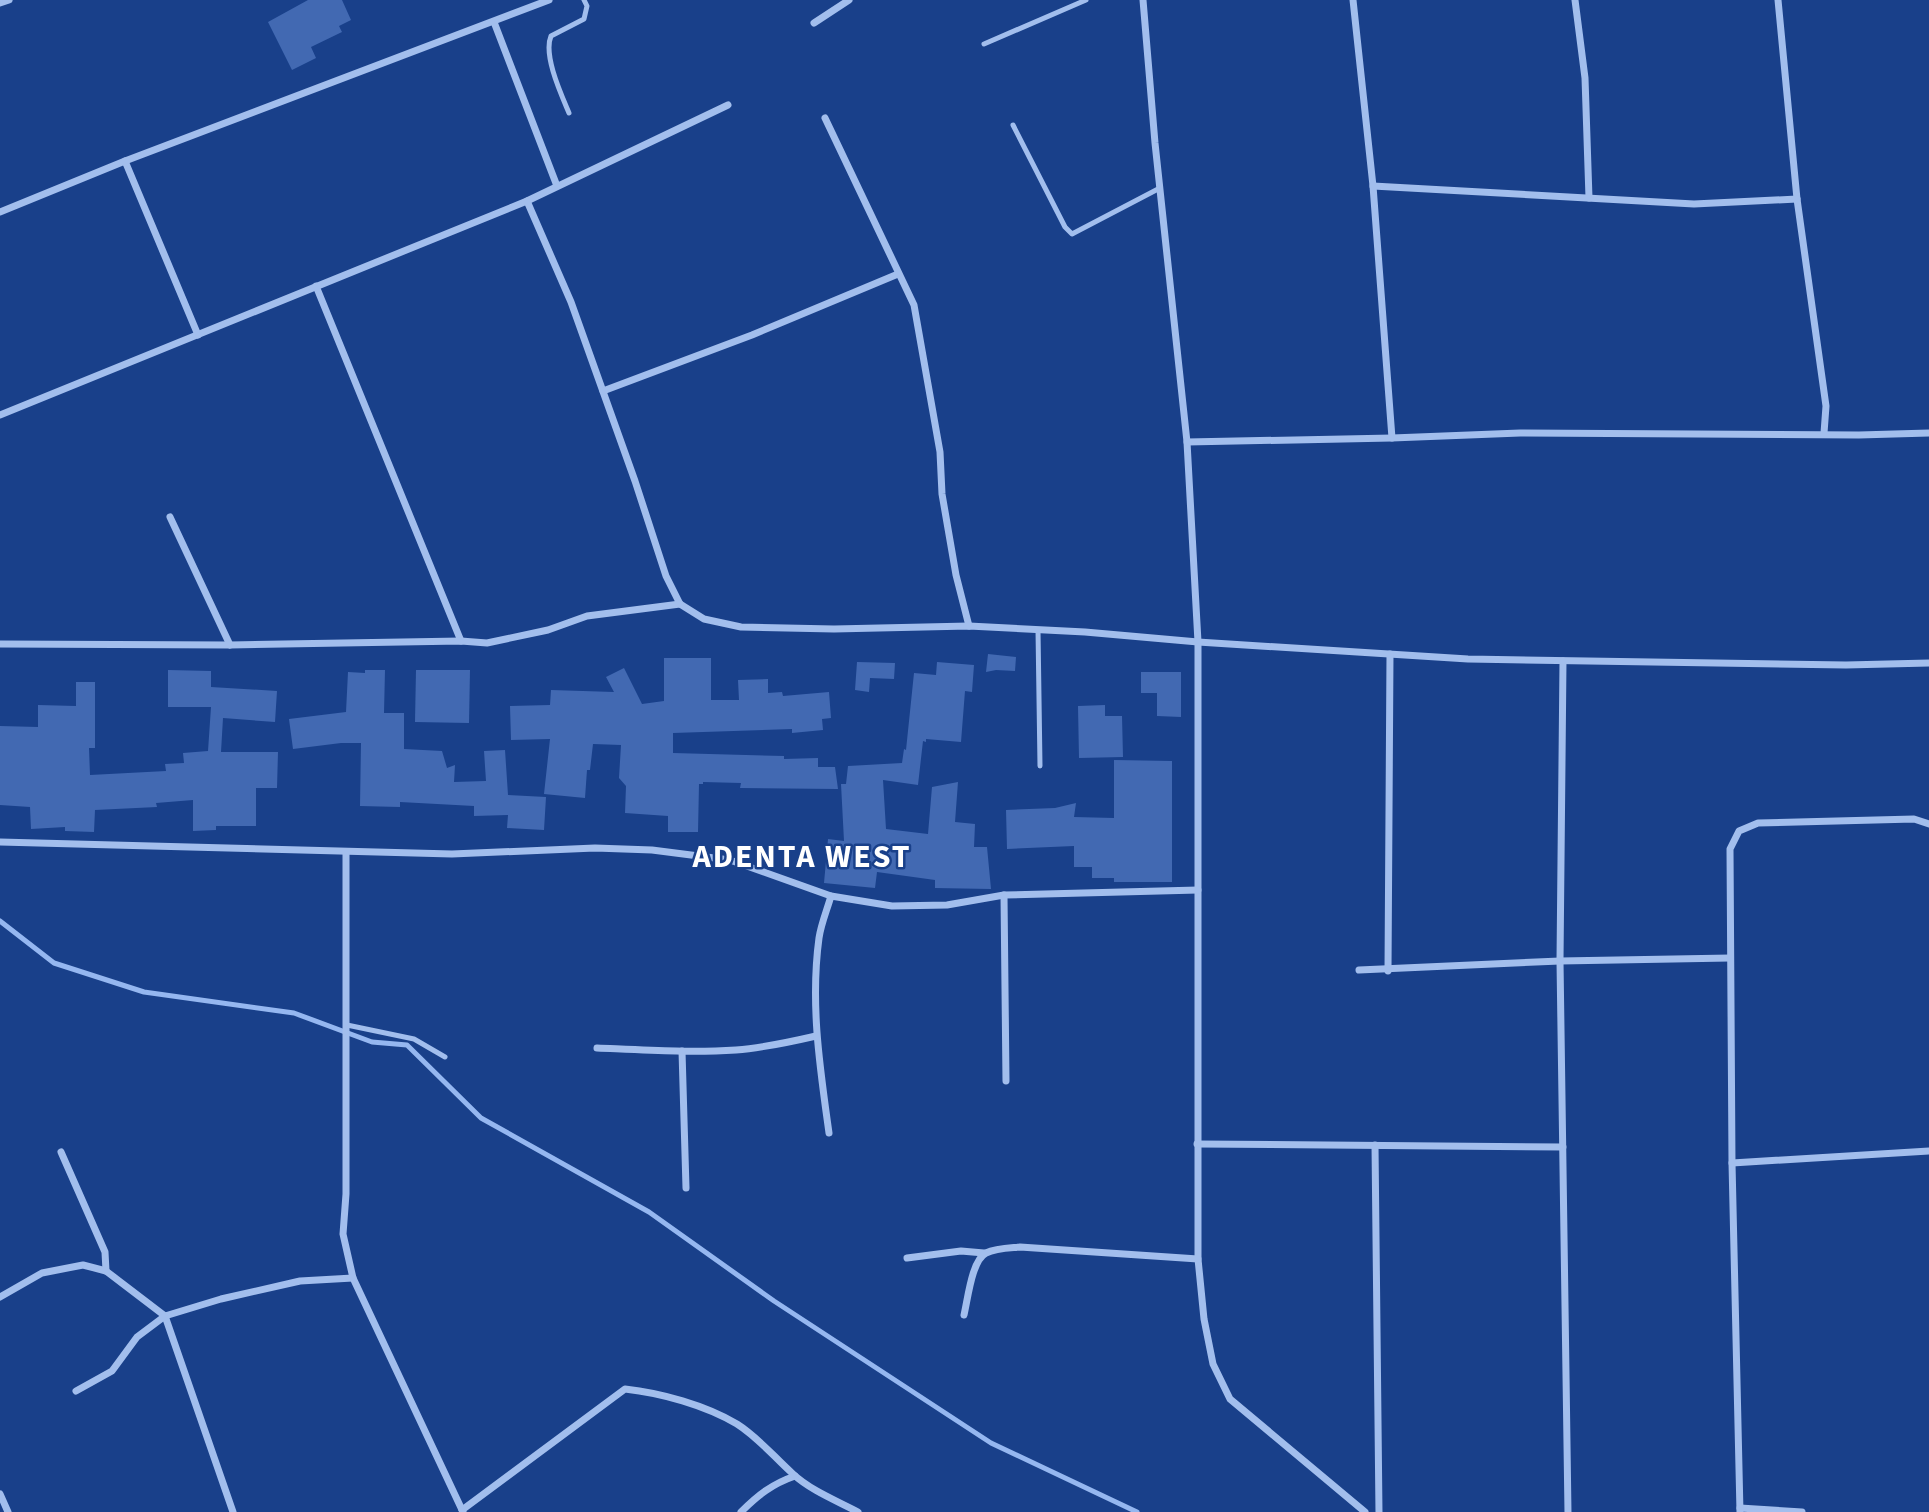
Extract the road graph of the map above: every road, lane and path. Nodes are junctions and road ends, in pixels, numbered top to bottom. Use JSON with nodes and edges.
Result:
{"nodes":[{"id":1,"x":9,"y":0,"type":"edge"},
{"id":2,"x":549,"y":0,"type":"edge"},
{"id":3,"x":584,"y":0,"type":"edge"},
{"id":4,"x":849,"y":0,"type":"edge"},
{"id":5,"x":1086,"y":0,"type":"edge"},
{"id":6,"x":1143,"y":0,"type":"edge"},
{"id":7,"x":1353,"y":0,"type":"edge"},
{"id":8,"x":1575,"y":0,"type":"edge"},
{"id":9,"x":1778,"y":0,"type":"edge"},
{"id":10,"x":0,"y":3,"type":"edge"},
{"id":11,"x":494,"y":22,"type":"junction"},
{"id":12,"x":814,"y":23,"type":"dead end"},
{"id":13,"x":984,"y":44,"type":"dead end"},
{"id":14,"x":728,"y":105,"type":"dead end"},
{"id":15,"x":569,"y":113,"type":"dead end"},
{"id":16,"x":825,"y":118,"type":"dead end"},
{"id":17,"x":1013,"y":125,"type":"dead end"},
{"id":18,"x":125,"y":161,"type":"junction"},
{"id":19,"x":557,"y":186,"type":"junction"},
{"id":20,"x":1373,"y":186,"type":"junction"},
{"id":21,"x":1160,"y":188,"type":"junction"},
{"id":22,"x":1589,"y":198,"type":"junction"},
{"id":23,"x":1797,"y":199,"type":"junction"},
{"id":24,"x":527,"y":201,"type":"junction"},
{"id":25,"x":0,"y":212,"type":"edge"},
{"id":26,"x":898,"y":274,"type":"junction"},
{"id":27,"x":316,"y":286,"type":"junction"},
{"id":28,"x":198,"y":335,"type":"junction"},
{"id":29,"x":603,"y":391,"type":"junction"},
{"id":30,"x":0,"y":415,"type":"edge"},
{"id":31,"x":1824,"y":433,"type":"junction"},
{"id":32,"x":1929,"y":433,"type":"edge"},
{"id":33,"x":1392,"y":438,"type":"junction"},
{"id":34,"x":1187,"y":442,"type":"junction"},
{"id":35,"x":170,"y":517,"type":"dead end"},
{"id":36,"x":680,"y":604,"type":"junction"},
{"id":37,"x":969,"y":626,"type":"junction"},
{"id":38,"x":1038,"y":629,"type":"junction"},
{"id":39,"x":461,"y":641,"type":"junction"},
{"id":40,"x":1198,"y":642,"type":"junction"},
{"id":41,"x":0,"y":644,"type":"edge"},
{"id":42,"x":230,"y":645,"type":"junction"},
{"id":43,"x":1390,"y":654,"type":"junction"},
{"id":44,"x":1563,"y":662,"type":"junction"},
{"id":45,"x":1929,"y":663,"type":"edge"},
{"id":46,"x":1040,"y":766,"type":"dead end"},
{"id":47,"x":1929,"y":824,"type":"edge"},
{"id":48,"x":0,"y":842,"type":"edge"},
{"id":49,"x":346,"y":852,"type":"junction"},
{"id":50,"x":1198,"y":890,"type":"junction"},
{"id":51,"x":1004,"y":895,"type":"junction"},
{"id":52,"x":831,"y":897,"type":"junction"},
{"id":53,"x":1730,"y":958,"type":"junction"},
{"id":54,"x":1560,"y":961,"type":"junction"},
{"id":55,"x":1359,"y":970,"type":"dead end"},
{"id":56,"x":1388,"y":971,"type":"junction"},
{"id":57,"x":347,"y":1025,"type":"junction"},
{"id":58,"x":816,"y":1036,"type":"junction"},
{"id":59,"x":597,"y":1048,"type":"dead end"},
{"id":60,"x":682,"y":1051,"type":"junction"},
{"id":61,"x":445,"y":1057,"type":"dead end"},
{"id":62,"x":1006,"y":1081,"type":"dead end"},
{"id":63,"x":829,"y":1133,"type":"dead end"},
{"id":64,"x":1197,"y":1144,"type":"junction"},
{"id":65,"x":1375,"y":1145,"type":"junction"},
{"id":66,"x":1563,"y":1147,"type":"junction"},
{"id":67,"x":1929,"y":1151,"type":"edge"},
{"id":68,"x":61,"y":1152,"type":"dead end"},
{"id":69,"x":1732,"y":1163,"type":"junction"},
{"id":70,"x":686,"y":1188,"type":"dead end"},
{"id":71,"x":985,"y":1253,"type":"junction"},
{"id":72,"x":907,"y":1258,"type":"dead end"},
{"id":73,"x":1198,"y":1259,"type":"junction"},
{"id":74,"x":106,"y":1272,"type":"junction"},
{"id":75,"x":353,"y":1279,"type":"junction"},
{"id":76,"x":0,"y":1297,"type":"edge"},
{"id":77,"x":964,"y":1315,"type":"dead end"},
{"id":78,"x":165,"y":1316,"type":"junction"},
{"id":79,"x":76,"y":1391,"type":"dead end"},
{"id":80,"x":795,"y":1476,"type":"junction"},
{"id":81,"x":0,"y":1494,"type":"edge"},
{"id":82,"x":1740,"y":1510,"type":"edge"},
{"id":83,"x":462,"y":1511,"type":"edge"},
{"id":84,"x":8,"y":1512,"type":"edge"},
{"id":85,"x":233,"y":1512,"type":"edge"},
{"id":86,"x":741,"y":1512,"type":"edge"},
{"id":87,"x":858,"y":1512,"type":"edge"},
{"id":88,"x":1365,"y":1512,"type":"edge"},
{"id":89,"x":1379,"y":1512,"type":"edge"},
{"id":90,"x":1568,"y":1512,"type":"edge"},
{"id":91,"x":1802,"y":1512,"type":"edge"}],
"edges":[{"from":1,"to":10,"type":"street"},
{"from":2,"to":11,"type":"street"},
{"from":3,"to":15,"type":"lane"},
{"from":4,"to":12,"type":"street"},
{"from":5,"to":13,"type":"lane"},
{"from":6,"to":21,"type":"street"},
{"from":7,"to":20,"type":"street"},
{"from":8,"to":22,"type":"street"},
{"from":9,"to":23,"type":"street"},
{"from":11,"to":18,"type":"street"},
{"from":11,"to":19,"type":"street"},
{"from":14,"to":19,"type":"street"},
{"from":16,"to":26,"type":"street"},
{"from":17,"to":21,"type":"lane"},
{"from":18,"to":25,"type":"street"},
{"from":18,"to":28,"type":"street"},
{"from":19,"to":24,"type":"street"},
{"from":20,"to":22,"type":"street"},
{"from":20,"to":33,"type":"street"},
{"from":21,"to":34,"type":"street"},
{"from":22,"to":23,"type":"street"},
{"from":23,"to":31,"type":"street"},
{"from":24,"to":27,"type":"street"},
{"from":24,"to":29,"type":"street"},
{"from":26,"to":29,"type":"street"},
{"from":26,"to":37,"type":"street"},
{"from":27,"to":28,"type":"street"},
{"from":27,"to":39,"type":"street"},
{"from":28,"to":30,"type":"street"},
{"from":29,"to":36,"type":"street"},
{"from":31,"to":32,"type":"street"},
{"from":31,"to":33,"type":"street"},
{"from":33,"to":34,"type":"street"},
{"from":34,"to":40,"type":"street"},
{"from":35,"to":42,"type":"street"},
{"from":36,"to":37,"type":"street"},
{"from":36,"to":39,"type":"street"},
{"from":37,"to":38,"type":"street"},
{"from":38,"to":40,"type":"street"},
{"from":38,"to":46,"type":"lane"},
{"from":39,"to":42,"type":"street"},
{"from":40,"to":43,"type":"street"},
{"from":40,"to":50,"type":"street"},
{"from":41,"to":42,"type":"street"},
{"from":43,"to":44,"type":"street"},
{"from":43,"to":56,"type":"street"},
{"from":44,"to":45,"type":"street"},
{"from":44,"to":54,"type":"street"},
{"from":47,"to":53,"type":"street"},
{"from":48,"to":49,"type":"street"},
{"from":49,"to":52,"type":"street"},
{"from":49,"to":57,"type":"street"},
{"from":50,"to":51,"type":"street"},
{"from":50,"to":64,"type":"street"},
{"from":51,"to":52,"type":"street"},
{"from":51,"to":62,"type":"street"},
{"from":52,"to":58,"type":"street"},
{"from":53,"to":54,"type":"street"},
{"from":53,"to":69,"type":"street"},
{"from":54,"to":56,"type":"street"},
{"from":54,"to":66,"type":"street"},
{"from":55,"to":56,"type":"street"},
{"from":57,"to":61,"type":"lane"},
{"from":57,"to":75,"type":"street"},
{"from":58,"to":60,"type":"street"},
{"from":58,"to":63,"type":"street"},
{"from":59,"to":60,"type":"street"},
{"from":60,"to":70,"type":"street"},
{"from":64,"to":65,"type":"street"},
{"from":64,"to":73,"type":"street"},
{"from":65,"to":66,"type":"street"},
{"from":65,"to":89,"type":"street"},
{"from":66,"to":90,"type":"street"},
{"from":67,"to":69,"type":"street"},
{"from":68,"to":74,"type":"street"},
{"from":69,"to":82,"type":"street"},
{"from":71,"to":72,"type":"street"},
{"from":71,"to":73,"type":"street"},
{"from":71,"to":77,"type":"street"},
{"from":73,"to":88,"type":"street"},
{"from":74,"to":76,"type":"street"},
{"from":74,"to":78,"type":"street"},
{"from":75,"to":78,"type":"street"},
{"from":75,"to":83,"type":"street"},
{"from":78,"to":79,"type":"street"},
{"from":78,"to":85,"type":"street"},
{"from":80,"to":83,"type":"street"},
{"from":80,"to":86,"type":"street"},
{"from":80,"to":87,"type":"street"},
{"from":81,"to":84,"type":"street"},
{"from":82,"to":91,"type":"street"}]}
